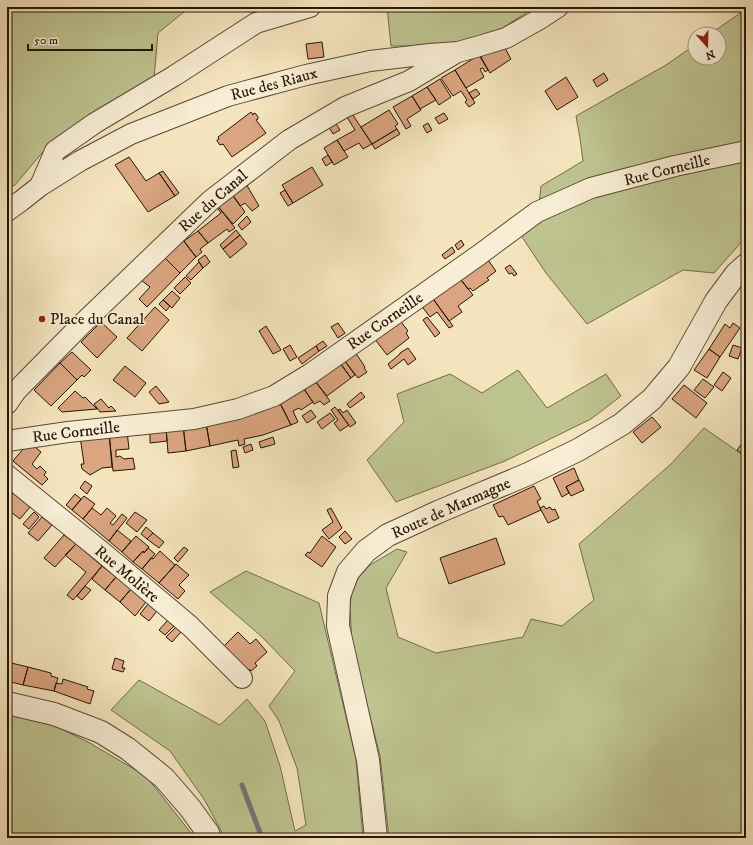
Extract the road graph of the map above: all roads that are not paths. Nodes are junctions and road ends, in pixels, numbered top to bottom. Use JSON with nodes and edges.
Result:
{"nodes":[{"id":1,"x":310,"y":7,"type":"edge"},
{"id":2,"x":558,"y":7,"type":"edge"},
{"id":3,"x":458,"y":52,"type":"junction"},
{"id":4,"x":746,"y":151,"type":"edge"},
{"id":5,"x":40,"y":186,"type":"junction"},
{"id":6,"x":7,"y":211,"type":"edge"},
{"id":7,"x":746,"y":265,"type":"edge"},
{"id":8,"x":7,"y":404,"type":"edge"},
{"id":9,"x":7,"y":441,"type":"edge"},
{"id":10,"x":7,"y":475,"type":"edge"},
{"id":11,"x":242,"y":678,"type":"dead end"},
{"id":12,"x":7,"y":703,"type":"edge"},
{"id":13,"x":210,"y":838,"type":"edge"},
{"id":14,"x":376,"y":838,"type":"edge"}],
"edges":[{"from":1,"to":5,"type":"street"},
{"from":2,"to":3,"type":"street","name":"Rue des Riaux"},
{"from":3,"to":5,"type":"street","name":"Rue des Riaux"},
{"from":3,"to":8,"type":"street","name":"Rue du Canal"},
{"from":4,"to":9,"type":"street","name":"Rue Corneille"},
{"from":5,"to":6,"type":"street","name":"Rue des Riaux"},
{"from":7,"to":14,"type":"street","name":"Route de Marmagne"},
{"from":10,"to":11,"type":"street","name":"Rue Molière"},
{"from":12,"to":13,"type":"street"}]}
